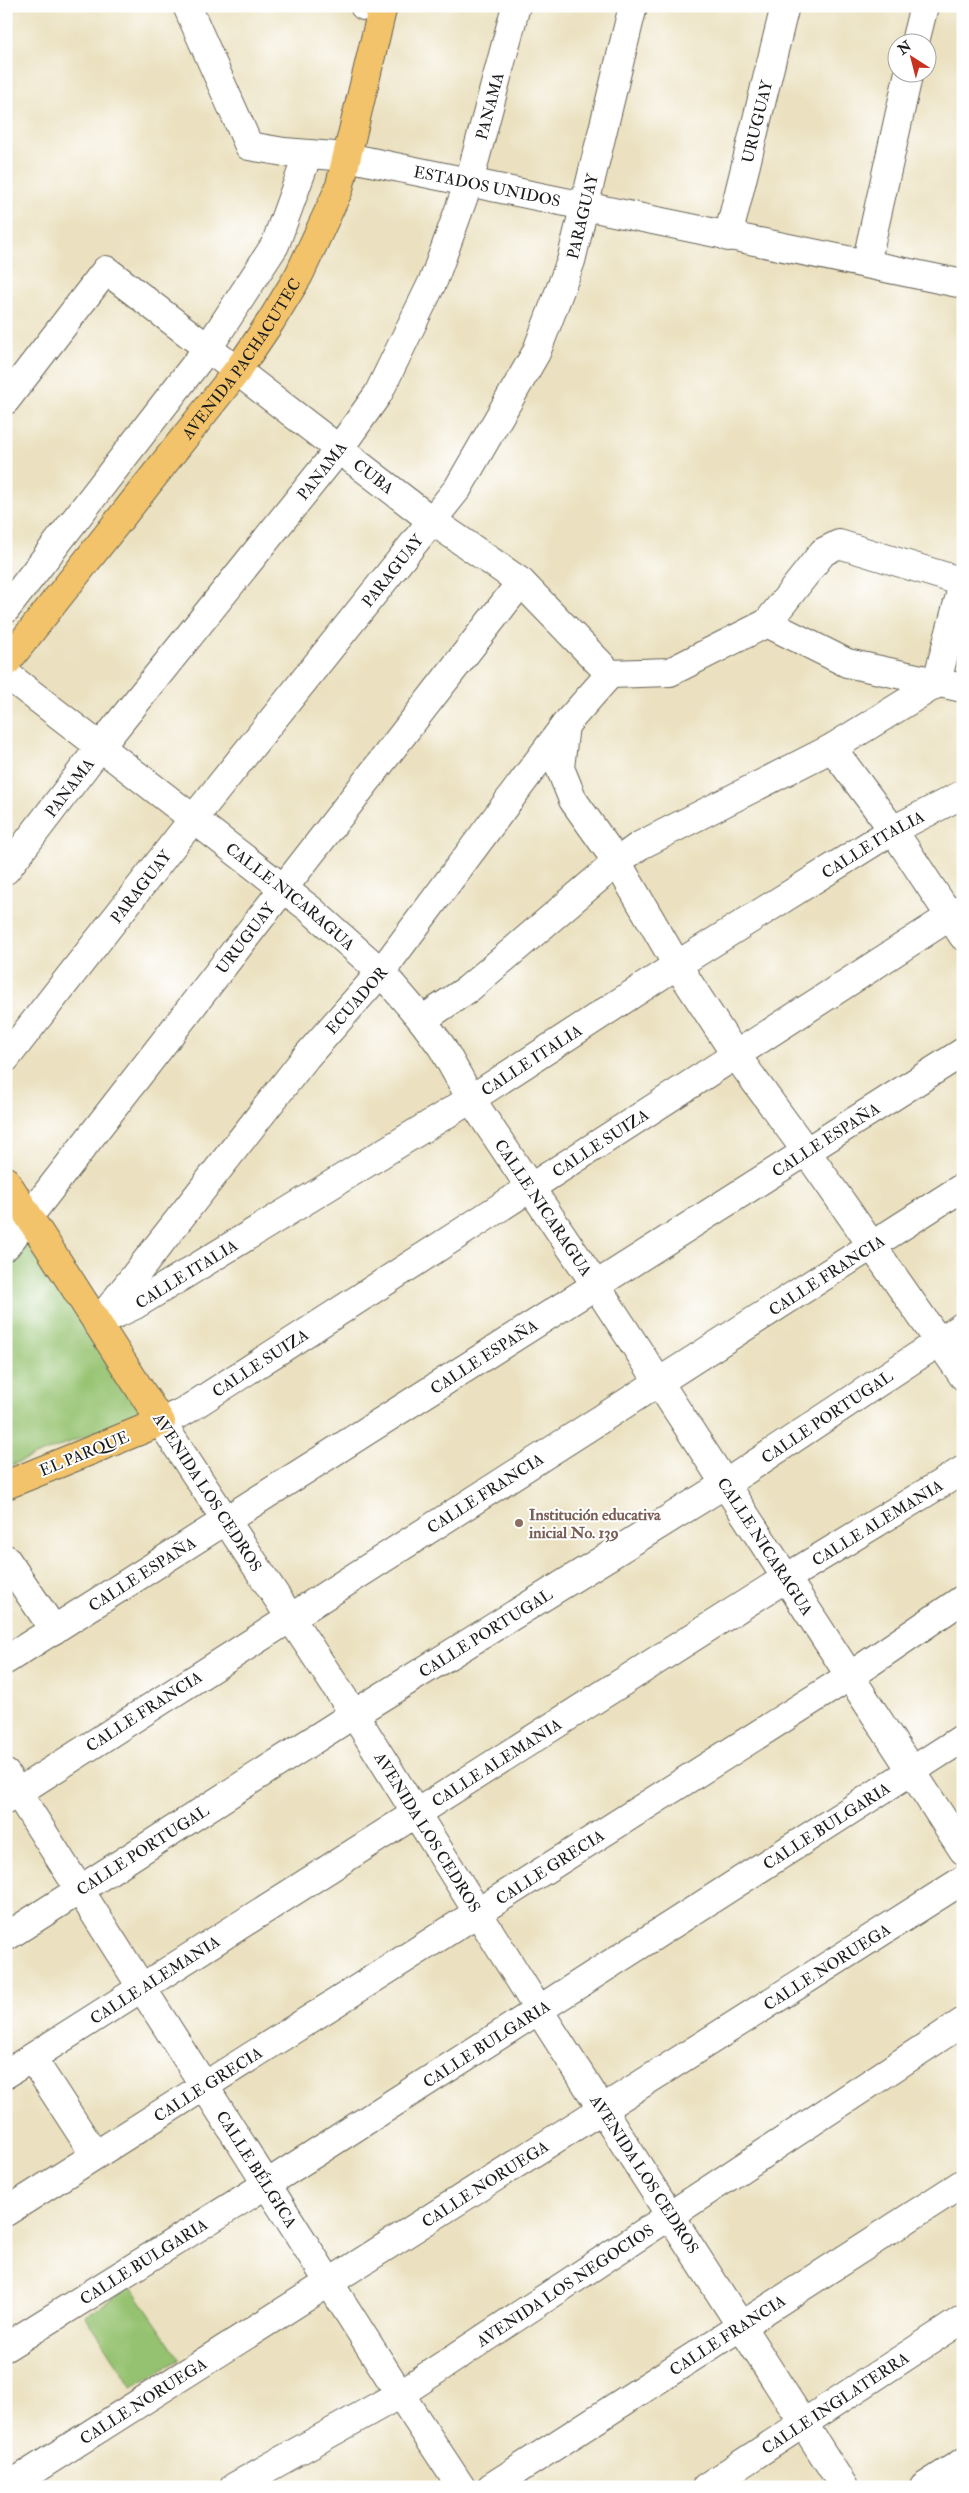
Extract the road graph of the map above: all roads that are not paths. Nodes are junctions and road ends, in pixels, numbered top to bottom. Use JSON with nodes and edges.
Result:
{"nodes":[{"id":1,"x":187,"y":6,"type":"edge"},
{"id":2,"x":516,"y":6,"type":"edge"},
{"id":3,"x":632,"y":6,"type":"edge"},
{"id":4,"x":785,"y":6,"type":"edge"},
{"id":5,"x":924,"y":6,"type":"edge"},
{"id":6,"x":376,"y":8,"type":"edge"},
{"id":7,"x":918,"y":32,"type":"edge"},
{"id":8,"x":907,"y":82,"type":"edge"},
{"id":9,"x":308,"y":154,"type":"junction"},
{"id":10,"x":348,"y":157,"type":"junction"},
{"id":11,"x":469,"y":182,"type":"junction"},
{"id":12,"x":584,"y":206,"type":"junction"},
{"id":13,"x":728,"y":236,"type":"junction"},
{"id":14,"x":866,"y":264,"type":"junction"},
{"id":15,"x":963,"y":284,"type":"edge"},
{"id":16,"x":208,"y":348,"type":"junction"},
{"id":17,"x":238,"y":371,"type":"junction"},
{"id":18,"x":6,"y":400,"type":"edge"},
{"id":19,"x":339,"y":449,"type":"junction"},
{"id":20,"x":431,"y":520,"type":"junction"},
{"id":21,"x":521,"y":582,"type":"junction"},
{"id":22,"x":963,"y":583,"type":"edge"},
{"id":23,"x":6,"y":609,"type":"edge"},
{"id":24,"x":767,"y":623,"type":"junction"},
{"id":25,"x":6,"y":663,"type":"edge"},
{"id":26,"x":6,"y":674,"type":"edge"},
{"id":27,"x":610,"y":674,"type":"junction"},
{"id":28,"x":936,"y":684,"type":"junction"},
{"id":29,"x":963,"y":688,"type":"edge"},
{"id":30,"x":565,"y":725,"type":"junction"},
{"id":31,"x":100,"y":746,"type":"junction"},
{"id":32,"x":832,"y":748,"type":"junction"},
{"id":33,"x":963,"y":794,"type":"edge"},
{"id":34,"x":194,"y":818,"type":"junction"},
{"id":35,"x":893,"y":830,"type":"junction"},
{"id":36,"x":617,"y":862,"type":"junction"},
{"id":37,"x":6,"y":870,"type":"edge"},
{"id":38,"x":284,"y":888,"type":"junction"},
{"id":39,"x":958,"y":920,"type":"edge"},
{"id":40,"x":677,"y":965,"type":"junction"},
{"id":41,"x":381,"y":972,"type":"junction"},
{"id":42,"x":422,"y":1020,"type":"junction"},
{"id":43,"x":963,"y":1052,"type":"edge"},
{"id":44,"x":735,"y":1054,"type":"junction"},
{"id":45,"x":6,"y":1058,"type":"edge"},
{"id":46,"x":472,"y":1099,"type":"junction"},
{"id":47,"x":806,"y":1151,"type":"junction"},
{"id":48,"x":6,"y":1181,"type":"edge"},
{"id":49,"x":531,"y":1187,"type":"junction"},
{"id":50,"x":963,"y":1187,"type":"edge"},
{"id":51,"x":28,"y":1217,"type":"junction"},
{"id":52,"x":6,"y":1246,"type":"edge"},
{"id":53,"x":872,"y":1246,"type":"junction"},
{"id":54,"x":595,"y":1284,"type":"junction"},
{"id":55,"x":97,"y":1323,"type":"junction"},
{"id":56,"x":963,"y":1326,"type":"edge"},
{"id":57,"x":939,"y":1342,"type":"junction"},
{"id":58,"x":963,"y":1376,"type":"edge"},
{"id":59,"x":660,"y":1384,"type":"junction"},
{"id":60,"x":161,"y":1422,"type":"junction"},
{"id":61,"x":963,"y":1470,"type":"edge"},
{"id":62,"x":725,"y":1484,"type":"junction"},
{"id":63,"x":6,"y":1485,"type":"edge"},
{"id":64,"x":226,"y":1520,"type":"junction"},
{"id":65,"x":6,"y":1559,"type":"edge"},
{"id":66,"x":786,"y":1578,"type":"junction"},
{"id":67,"x":963,"y":1599,"type":"edge"},
{"id":68,"x":290,"y":1616,"type":"junction"},
{"id":69,"x":54,"y":1630,"type":"junction"},
{"id":70,"x":6,"y":1660,"type":"edge"},
{"id":71,"x":850,"y":1676,"type":"junction"},
{"id":72,"x":354,"y":1714,"type":"junction"},
{"id":73,"x":963,"y":1738,"type":"edge"},
{"id":74,"x":911,"y":1770,"type":"junction"},
{"id":75,"x":10,"y":1788,"type":"edge"},
{"id":76,"x":416,"y":1813,"type":"junction"},
{"id":77,"x":963,"y":1850,"type":"edge"},
{"id":78,"x":963,"y":1880,"type":"edge"},
{"id":79,"x":81,"y":1890,"type":"junction"},
{"id":80,"x":478,"y":1913,"type":"junction"},
{"id":81,"x":6,"y":1937,"type":"edge"},
{"id":82,"x":143,"y":1988,"type":"junction"},
{"id":83,"x":538,"y":2009,"type":"junction"},
{"id":84,"x":963,"y":2022,"type":"edge"},
{"id":85,"x":32,"y":2058,"type":"junction"},
{"id":86,"x":6,"y":2074,"type":"edge"},
{"id":87,"x":204,"y":2084,"type":"junction"},
{"id":88,"x":604,"y":2109,"type":"junction"},
{"id":89,"x":95,"y":2155,"type":"junction"},
{"id":90,"x":963,"y":2183,"type":"edge"},
{"id":91,"x":267,"y":2184,"type":"junction"},
{"id":92,"x":6,"y":2212,"type":"edge"},
{"id":93,"x":671,"y":2214,"type":"junction"},
{"id":94,"x":329,"y":2283,"type":"junction"},
{"id":95,"x":963,"y":2319,"type":"edge"},
{"id":96,"x":743,"y":2327,"type":"junction"},
{"id":97,"x":6,"y":2347,"type":"edge"},
{"id":98,"x":400,"y":2394,"type":"junction"},
{"id":99,"x":803,"y":2423,"type":"junction"},
{"id":100,"x":963,"y":2462,"type":"edge"},
{"id":101,"x":7,"y":2487,"type":"edge"},
{"id":102,"x":234,"y":2487,"type":"edge"},
{"id":103,"x":461,"y":2487,"type":"edge"},
{"id":104,"x":491,"y":2487,"type":"edge"},
{"id":105,"x":706,"y":2487,"type":"edge"},
{"id":106,"x":844,"y":2487,"type":"edge"},
{"id":107,"x":924,"y":2487,"type":"edge"}],
"edges":[{"from":1,"to":9,"type":"street","name":"ESTADOS UNIDOS"},
{"from":2,"to":11,"type":"street","name":"PANAMA"},
{"from":3,"to":12,"type":"street","name":"PARAGUAY"},
{"from":4,"to":13,"type":"street","name":"URUGUAY"},
{"from":5,"to":7,"type":"street"},
{"from":6,"to":10,"type":"main road","name":"AVENIDA PACHACUTEC"},
{"from":8,"to":14,"type":"street"},
{"from":9,"to":10,"type":"street","name":"ESTADOS UNIDOS"},
{"from":9,"to":16,"type":"street","name":"AVENIDA PACHACUTEC"},
{"from":10,"to":11,"type":"street","name":"ESTADOS UNIDOS"},
{"from":10,"to":17,"type":"main road","name":"AVENIDA PACHACUTEC"},
{"from":11,"to":12,"type":"street","name":"ESTADOS UNIDOS"},
{"from":11,"to":19,"type":"street","name":"PANAMA"},
{"from":12,"to":13,"type":"street","name":"ESTADOS UNIDOS"},
{"from":12,"to":20,"type":"street","name":"PARAGUAY"},
{"from":13,"to":14,"type":"street","name":"ESTADOS UNIDOS"},
{"from":14,"to":15,"type":"street","name":"ESTADOS UNIDOS"},
{"from":16,"to":17,"type":"street","name":"CUBA"},
{"from":16,"to":18,"type":"street","name":"CUBA"},
{"from":16,"to":23,"type":"street","name":"AVENIDA PACHACUTEC"},
{"from":17,"to":19,"type":"street","name":"CUBA"},
{"from":17,"to":25,"type":"main road","name":"AVENIDA PACHACUTEC"},
{"from":19,"to":20,"type":"street","name":"CUBA"},
{"from":19,"to":31,"type":"street","name":"PANAMA"},
{"from":20,"to":21,"type":"street","name":"CUBA"},
{"from":20,"to":34,"type":"street","name":"PARAGUAY"},
{"from":21,"to":27,"type":"street","name":"CUBA"},
{"from":21,"to":38,"type":"street","name":"URUGUAY"},
{"from":22,"to":24,"type":"street"},
{"from":22,"to":28,"type":"street"},
{"from":24,"to":27,"type":"street"},
{"from":24,"to":28,"type":"street"},
{"from":26,"to":31,"type":"street","name":"CALLE NICARAGUA"},
{"from":27,"to":30,"type":"street","name":"ECUADOR"},
{"from":28,"to":29,"type":"street"},
{"from":28,"to":32,"type":"street"},
{"from":30,"to":36,"type":"street"},
{"from":30,"to":41,"type":"street","name":"ECUADOR"},
{"from":31,"to":34,"type":"street","name":"CALLE NICARAGUA"},
{"from":31,"to":37,"type":"street","name":"PANAMA"},
{"from":32,"to":35,"type":"street"},
{"from":32,"to":36,"type":"street"},
{"from":33,"to":35,"type":"street","name":"CALLE ITALIA"},
{"from":34,"to":38,"type":"street","name":"CALLE NICARAGUA"},
{"from":34,"to":45,"type":"street","name":"PARAGUAY"},
{"from":35,"to":39,"type":"street"},
{"from":35,"to":40,"type":"street","name":"CALLE ITALIA"},
{"from":36,"to":40,"type":"street"},
{"from":36,"to":42,"type":"street"},
{"from":38,"to":41,"type":"street","name":"CALLE NICARAGUA"},
{"from":38,"to":51,"type":"street","name":"URUGUAY"},
{"from":39,"to":44,"type":"street","name":"CALLE SUIZA"},
{"from":40,"to":44,"type":"street"},
{"from":40,"to":46,"type":"street","name":"CALLE ITALIA"},
{"from":41,"to":42,"type":"street","name":"CALLE NICARAGUA"},
{"from":41,"to":55,"type":"street","name":"ECUADOR"},
{"from":42,"to":46,"type":"street","name":"CALLE NICARAGUA"},
{"from":43,"to":47,"type":"street","name":"CALLE ESPAÑA"},
{"from":44,"to":47,"type":"street"},
{"from":44,"to":49,"type":"street","name":"CALLE SUIZA"},
{"from":46,"to":49,"type":"street","name":"CALLE NICARAGUA"},
{"from":46,"to":55,"type":"street","name":"CALLE ITALIA"},
{"from":47,"to":53,"type":"street"},
{"from":47,"to":54,"type":"street","name":"CALLE ESPAÑA"},
{"from":48,"to":51,"type":"main road","name":"AVENIDA LOS CEDROS"},
{"from":49,"to":54,"type":"street","name":"CALLE NICARAGUA"},
{"from":49,"to":60,"type":"street","name":"CALLE SUIZA"},
{"from":50,"to":53,"type":"street","name":"CALLE FRANCIA"},
{"from":51,"to":52,"type":"street","name":"URUGUAY"},
{"from":51,"to":55,"type":"main road","name":"AVENIDA LOS CEDROS"},
{"from":53,"to":57,"type":"street"},
{"from":53,"to":59,"type":"street","name":"CALLE FRANCIA"},
{"from":54,"to":59,"type":"street","name":"CALLE NICARAGUA"},
{"from":54,"to":64,"type":"street","name":"CALLE ESPAÑA"},
{"from":55,"to":60,"type":"main road","name":"AVENIDA LOS CEDROS"},
{"from":56,"to":57,"type":"street","name":"CALLE PORTUGAL"},
{"from":57,"to":58,"type":"street"},
{"from":57,"to":62,"type":"street","name":"CALLE PORTUGAL"},
{"from":59,"to":62,"type":"street","name":"CALLE NICARAGUA"},
{"from":59,"to":68,"type":"street","name":"CALLE FRANCIA"},
{"from":60,"to":63,"type":"main road","name":"EL PARQUE"},
{"from":60,"to":64,"type":"street","name":"AVENIDA LOS CEDROS"},
{"from":61,"to":66,"type":"street","name":"CALLE ALEMANIA"},
{"from":62,"to":66,"type":"street","name":"CALLE NICARAGUA"},
{"from":62,"to":72,"type":"street","name":"CALLE PORTUGAL"},
{"from":64,"to":68,"type":"street","name":"AVENIDA LOS CEDROS"},
{"from":64,"to":69,"type":"street","name":"CALLE ESPAÑA"},
{"from":65,"to":69,"type":"street"},
{"from":66,"to":71,"type":"street","name":"CALLE NICARAGUA"},
{"from":66,"to":76,"type":"street","name":"CALLE ALEMANIA"},
{"from":67,"to":71,"type":"street","name":"CALLE GRECIA"},
{"from":68,"to":72,"type":"street","name":"AVENIDA LOS CEDROS"},
{"from":68,"to":75,"type":"street","name":"CALLE FRANCIA"},
{"from":69,"to":70,"type":"street","name":"CALLE ESPAÑA"},
{"from":71,"to":74,"type":"street","name":"CALLE NICARAGUA"},
{"from":71,"to":80,"type":"street","name":"CALLE GRECIA"},
{"from":72,"to":76,"type":"street","name":"AVENIDA LOS CEDROS"},
{"from":72,"to":79,"type":"street","name":"CALLE PORTUGAL"},
{"from":73,"to":74,"type":"street","name":"CALLE BULGARIA"},
{"from":74,"to":77,"type":"street","name":"CALLE NICARAGUA"},
{"from":74,"to":83,"type":"street","name":"CALLE BULGARIA"},
{"from":75,"to":79,"type":"street","name":"CALLE BÉLGICA"},
{"from":76,"to":80,"type":"street","name":"AVENIDA LOS CEDROS"},
{"from":76,"to":82,"type":"street","name":"CALLE ALEMANIA"},
{"from":78,"to":88,"type":"street","name":"CALLE NORUEGA"},
{"from":79,"to":81,"type":"street","name":"CALLE PORTUGAL"},
{"from":79,"to":82,"type":"street","name":"CALLE BÉLGICA"},
{"from":80,"to":83,"type":"street","name":"AVENIDA LOS CEDROS"},
{"from":80,"to":87,"type":"street","name":"CALLE GRECIA"},
{"from":82,"to":85,"type":"street","name":"CALLE ALEMANIA"},
{"from":82,"to":87,"type":"street","name":"CALLE BÉLGICA"},
{"from":83,"to":88,"type":"street","name":"AVENIDA LOS CEDROS"},
{"from":83,"to":91,"type":"street","name":"CALLE BULGARIA"},
{"from":84,"to":93,"type":"street","name":"AVENIDA LOS NEGOCIOS"},
{"from":85,"to":86,"type":"street","name":"CALLE ALEMANIA"},
{"from":85,"to":89,"type":"street"},
{"from":87,"to":89,"type":"street","name":"CALLE GRECIA"},
{"from":87,"to":91,"type":"street","name":"CALLE BÉLGICA"},
{"from":88,"to":93,"type":"street","name":"AVENIDA LOS CEDROS"},
{"from":88,"to":94,"type":"street","name":"CALLE NORUEGA"},
{"from":89,"to":92,"type":"street","name":"CALLE GRECIA"},
{"from":90,"to":96,"type":"street","name":"CALLE FRANCIA"},
{"from":91,"to":94,"type":"street","name":"CALLE BÉLGICA"},
{"from":91,"to":97,"type":"street","name":"CALLE BULGARIA"},
{"from":93,"to":96,"type":"street","name":"AVENIDA LOS CEDROS"},
{"from":93,"to":98,"type":"street","name":"AVENIDA LOS NEGOCIOS"},
{"from":94,"to":98,"type":"street","name":"CALLE BÉLGICA"},
{"from":94,"to":101,"type":"street","name":"CALLE NORUEGA"},
{"from":95,"to":99,"type":"street","name":"CALLE INGLATERRA"},
{"from":96,"to":99,"type":"street","name":"AVENIDA LOS CEDROS"},
{"from":96,"to":104,"type":"street","name":"CALLE FRANCIA"},
{"from":98,"to":102,"type":"street","name":"AVENIDA LOS NEGOCIOS"},
{"from":98,"to":103,"type":"street","name":"CALLE BÉLGICA"},
{"from":99,"to":105,"type":"street","name":"CALLE INGLATERRA"},
{"from":99,"to":106,"type":"street","name":"AVENIDA LOS CEDROS"},
{"from":100,"to":107,"type":"street"}]}
